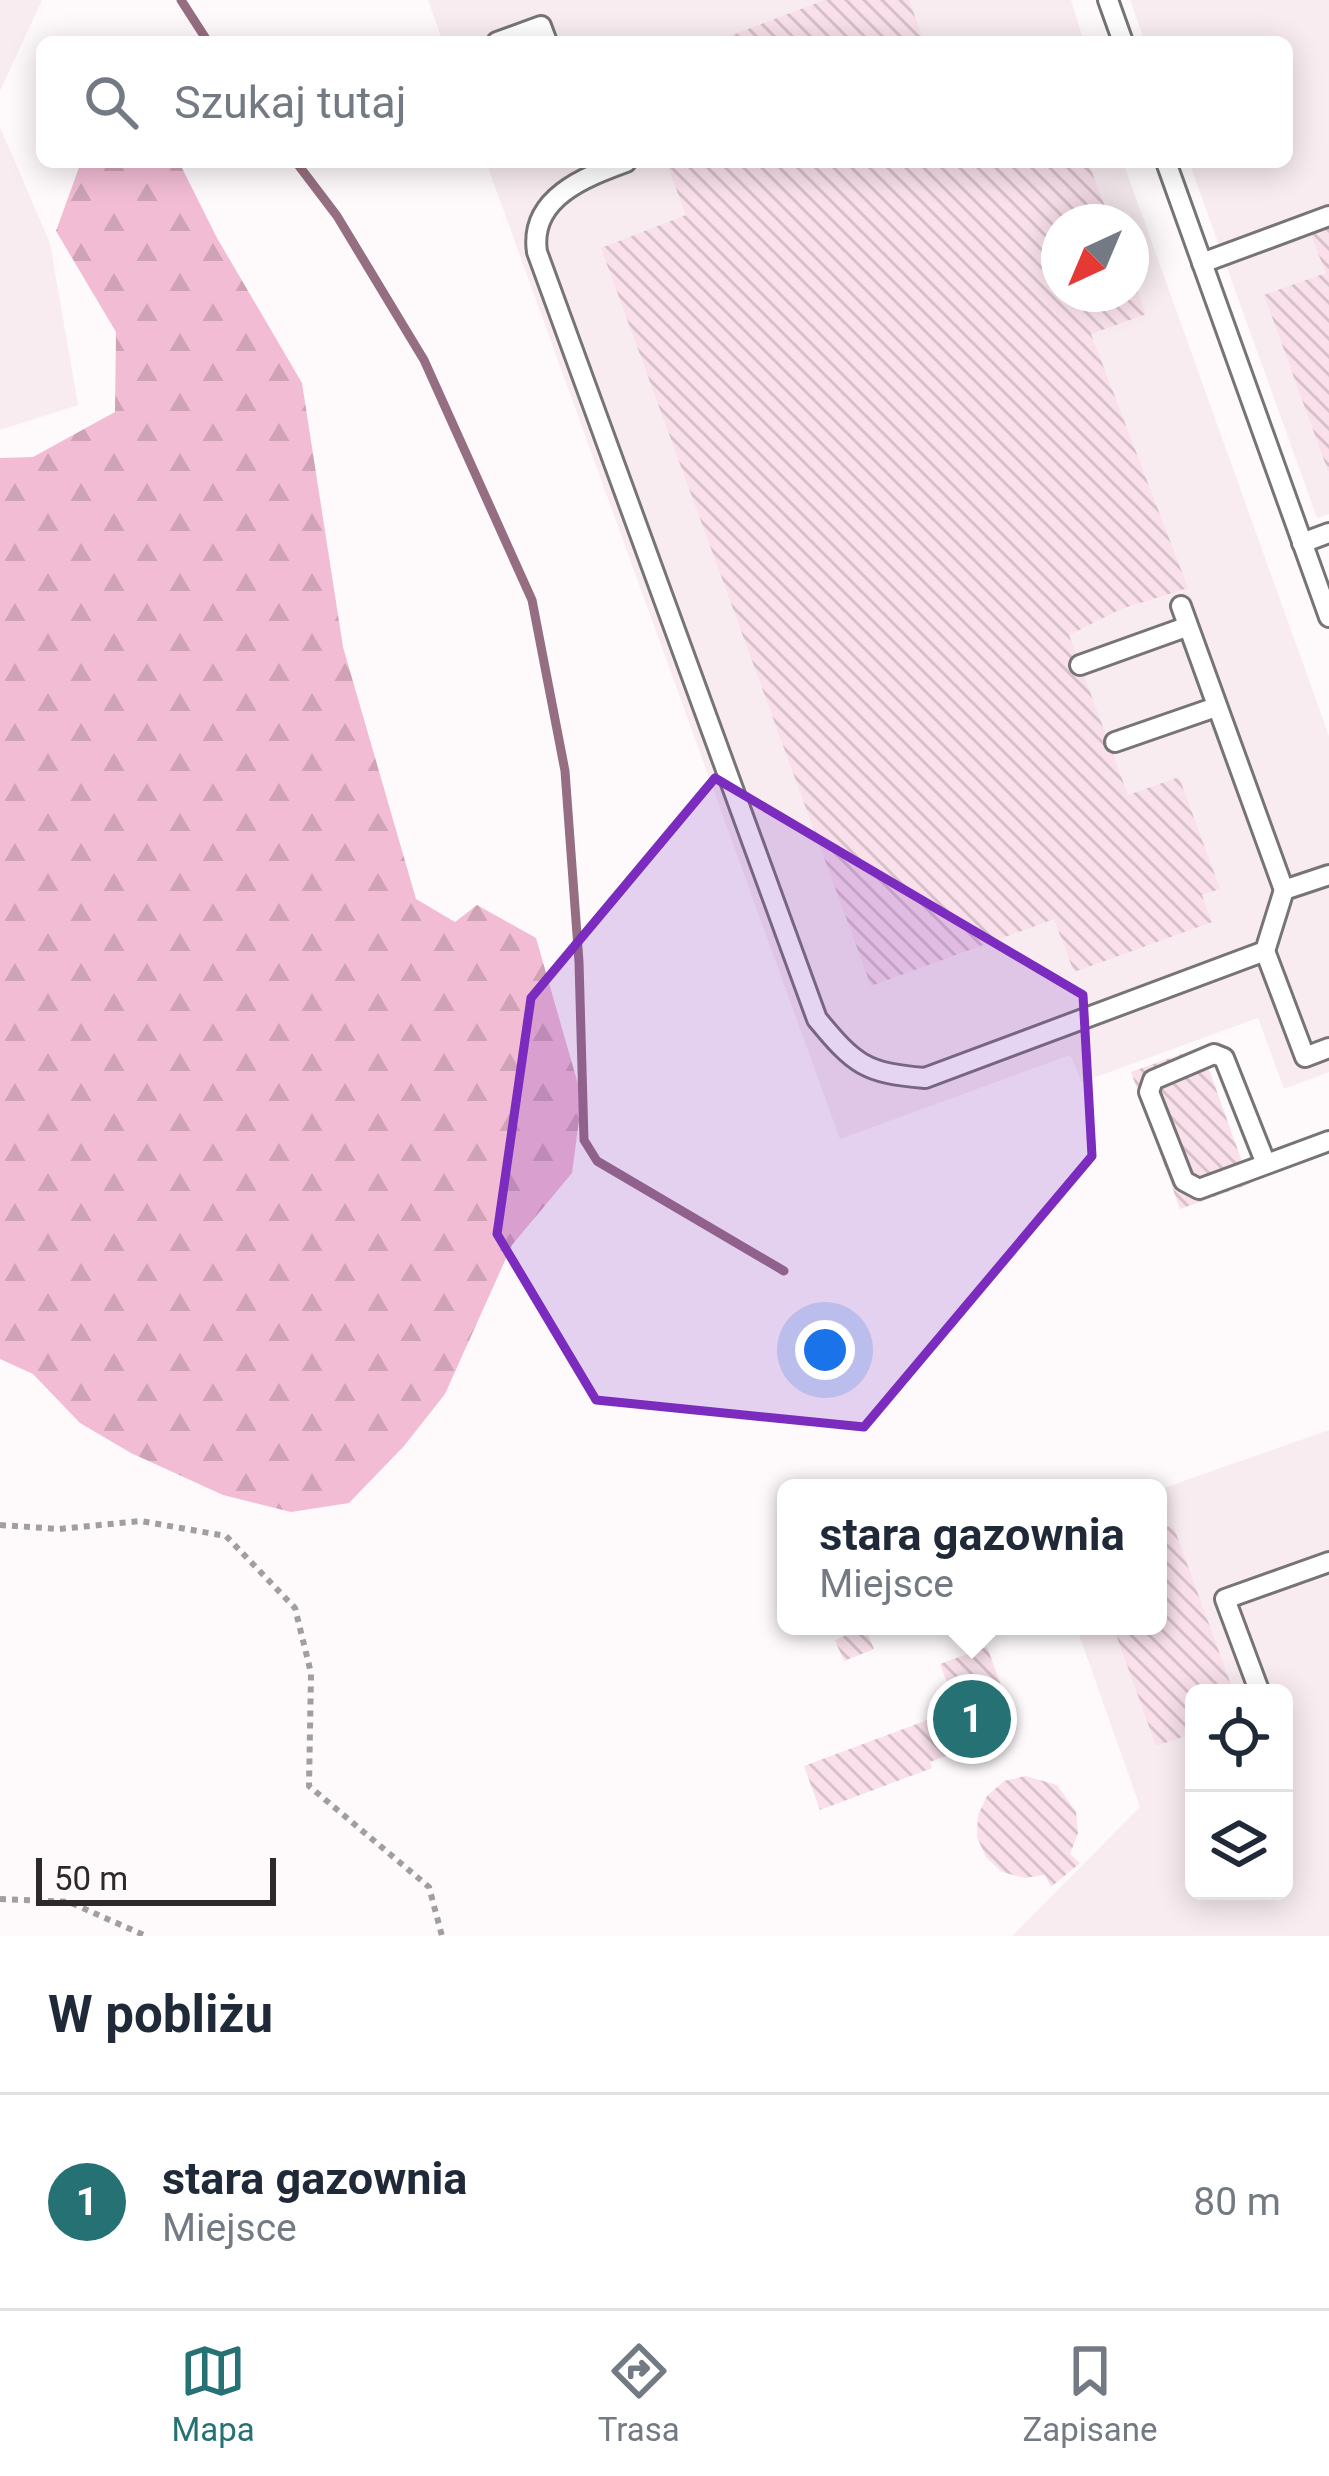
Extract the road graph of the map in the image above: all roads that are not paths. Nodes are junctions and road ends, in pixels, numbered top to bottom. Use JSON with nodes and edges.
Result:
{"nodes":[{"id":1,"x":1108,"y":0,"type":"edge"},
{"id":2,"x":514,"y":36,"type":"edge"},
{"id":3,"x":545,"y":36,"type":"edge"},
{"id":4,"x":1121,"y":36,"type":"edge"},
{"id":5,"x":594,"y":168,"type":"edge"},
{"id":6,"x":1168,"y":168,"type":"edge"},
{"id":7,"x":1329,"y":216,"type":"edge"},
{"id":8,"x":1202,"y":263,"type":"junction"},
{"id":9,"x":1329,"y":533,"type":"edge"},
{"id":10,"x":1302,"y":543,"type":"junction"},
{"id":11,"x":1181,"y":606,"type":"dead end"},
{"id":12,"x":1329,"y":617,"type":"edge"},
{"id":13,"x":1186,"y":627,"type":"junction"},
{"id":14,"x":1080,"y":665,"type":"dead end"},
{"id":15,"x":1216,"y":707,"type":"junction"},
{"id":16,"x":1115,"y":742,"type":"dead end"},
{"id":17,"x":1329,"y":875,"type":"edge"},
{"id":18,"x":1284,"y":890,"type":"junction"},
{"id":19,"x":1265,"y":951,"type":"junction"},
{"id":20,"x":1329,"y":1048,"type":"edge"},
{"id":21,"x":1329,"y":1141,"type":"edge"},
{"id":22,"x":1266,"y":1164,"type":"junction"},
{"id":23,"x":1329,"y":1562,"type":"edge"},
{"id":24,"x":1257,"y":1684,"type":"edge"}],
"edges":[{"from":1,"to":4,"type":"lane"},
{"from":2,"to":3,"type":"lane"},
{"from":5,"to":19,"type":"lane"},
{"from":6,"to":8,"type":"lane"},
{"from":7,"to":8,"type":"lane"},
{"from":8,"to":10,"type":"lane"},
{"from":9,"to":10,"type":"lane"},
{"from":10,"to":12,"type":"lane"},
{"from":11,"to":13,"type":"lane"},
{"from":13,"to":14,"type":"lane"},
{"from":13,"to":15,"type":"lane"},
{"from":15,"to":16,"type":"lane"},
{"from":15,"to":18,"type":"lane"},
{"from":17,"to":18,"type":"lane"},
{"from":18,"to":19,"type":"lane"},
{"from":19,"to":20,"type":"lane"},
{"from":21,"to":22,"type":"lane"},
{"from":22,"to":22,"type":"lane"},
{"from":23,"to":24,"type":"lane"}]}
